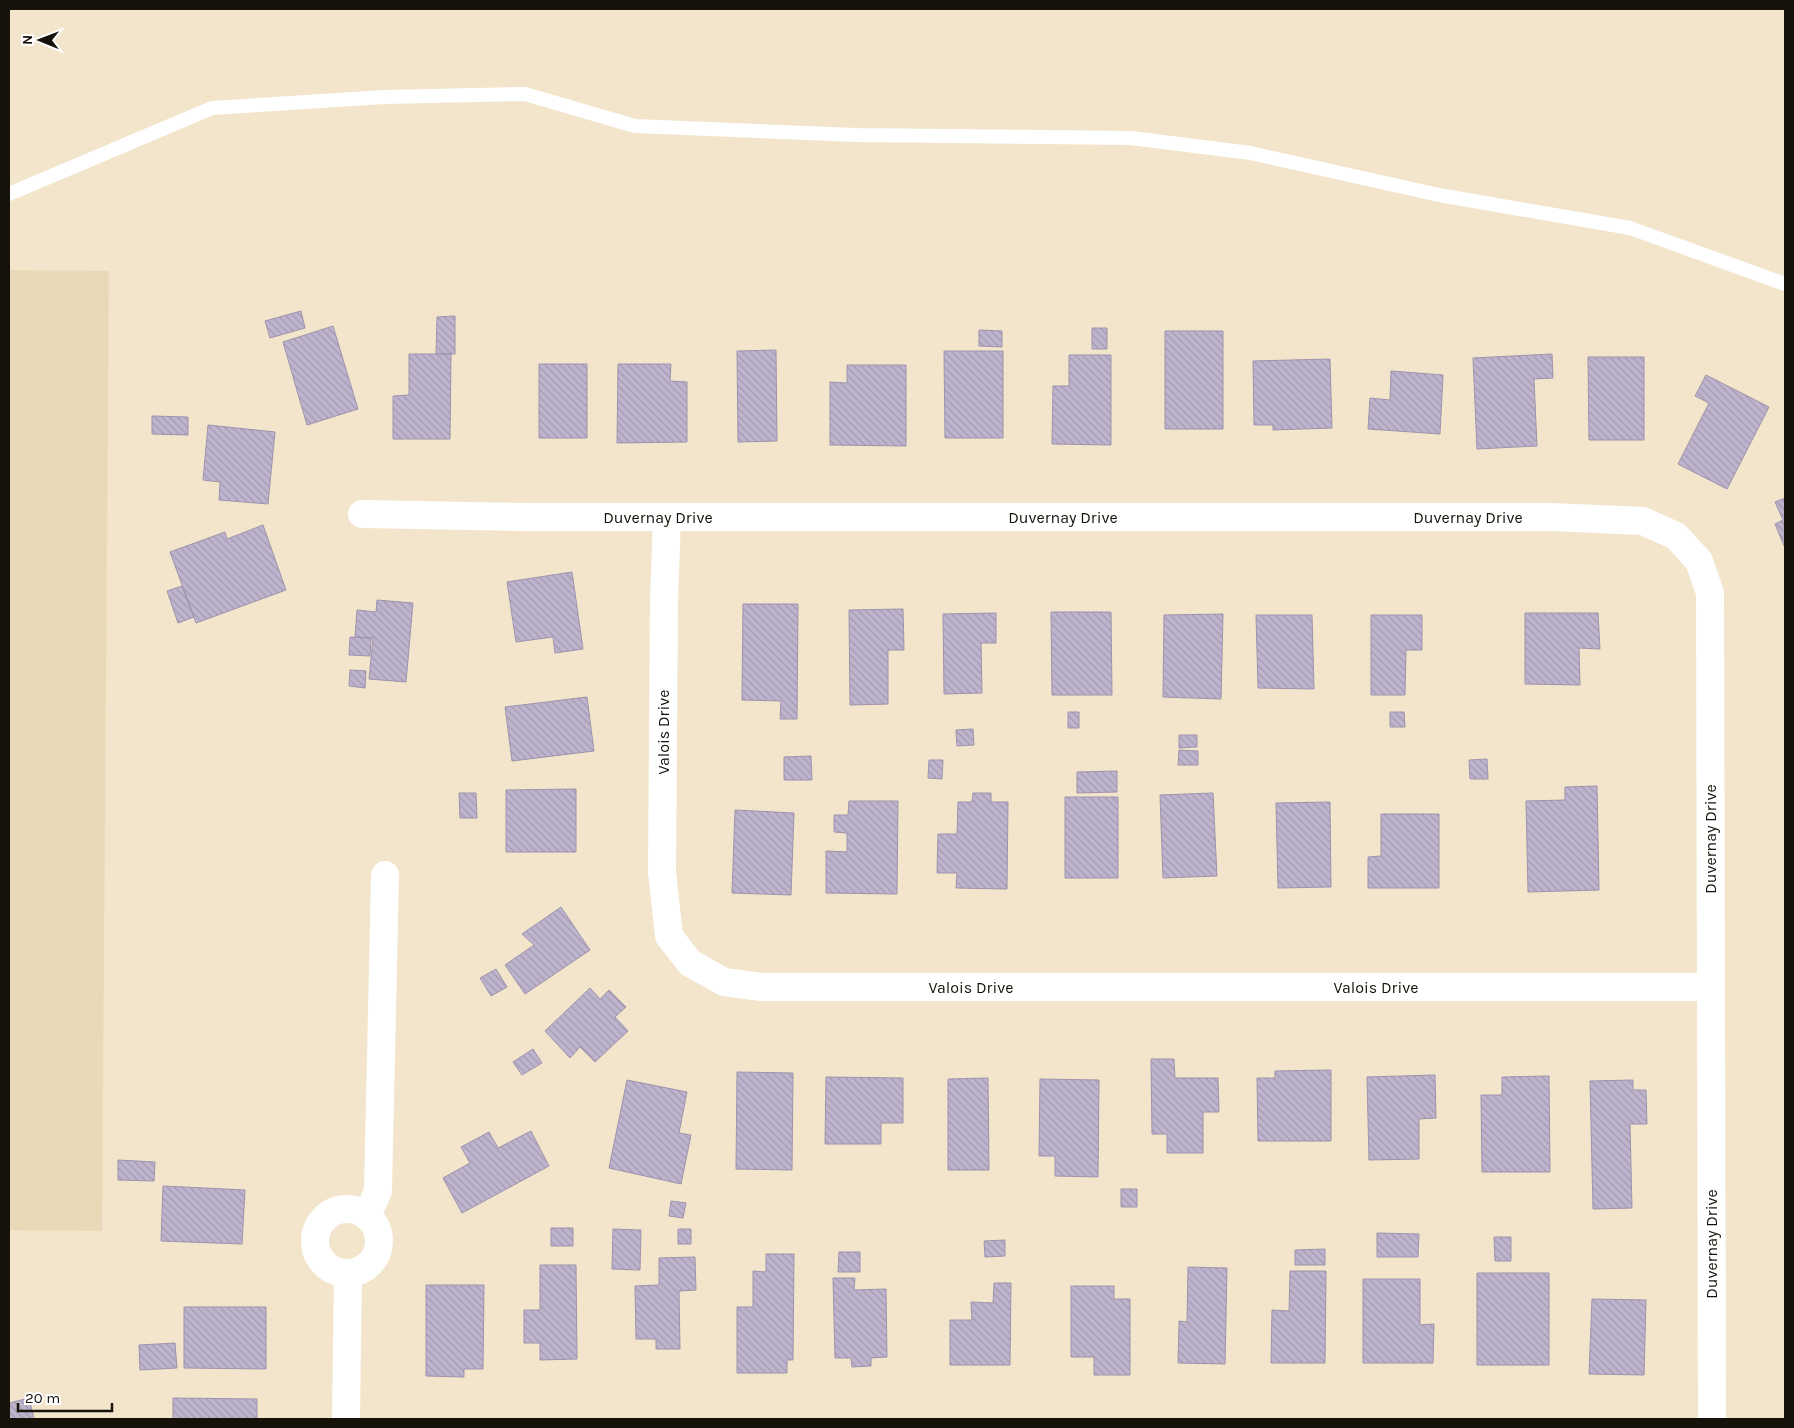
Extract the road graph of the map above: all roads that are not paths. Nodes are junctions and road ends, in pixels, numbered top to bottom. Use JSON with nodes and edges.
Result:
{"nodes":[{"id":1,"x":9,"y":194,"type":"edge"},
{"id":2,"x":1785,"y":284,"type":"edge"},
{"id":3,"x":362,"y":514,"type":"dead end"},
{"id":4,"x":667,"y":517,"type":"junction"},
{"id":5,"x":385,"y":875,"type":"dead end"},
{"id":6,"x":1711,"y":987,"type":"junction"},
{"id":7,"x":367,"y":1216,"type":"junction"},
{"id":8,"x":348,"y":1273,"type":"junction"},
{"id":9,"x":346,"y":1419,"type":"edge"},
{"id":10,"x":1712,"y":1419,"type":"edge"}],
"edges":[{"from":1,"to":2,"type":"lane"},
{"from":3,"to":4,"type":"street","name":"Duvernay Drive"},
{"from":4,"to":6,"type":"street","name":"Duvernay Drive"},
{"from":4,"to":6,"type":"street","name":"Valois Drive"},
{"from":5,"to":7,"type":"street"},
{"from":6,"to":10,"type":"street","name":"Duvernay Drive"},
{"from":7,"to":8,"type":"street"},
{"from":7,"to":8,"type":"street"},
{"from":8,"to":9,"type":"street"}]}
